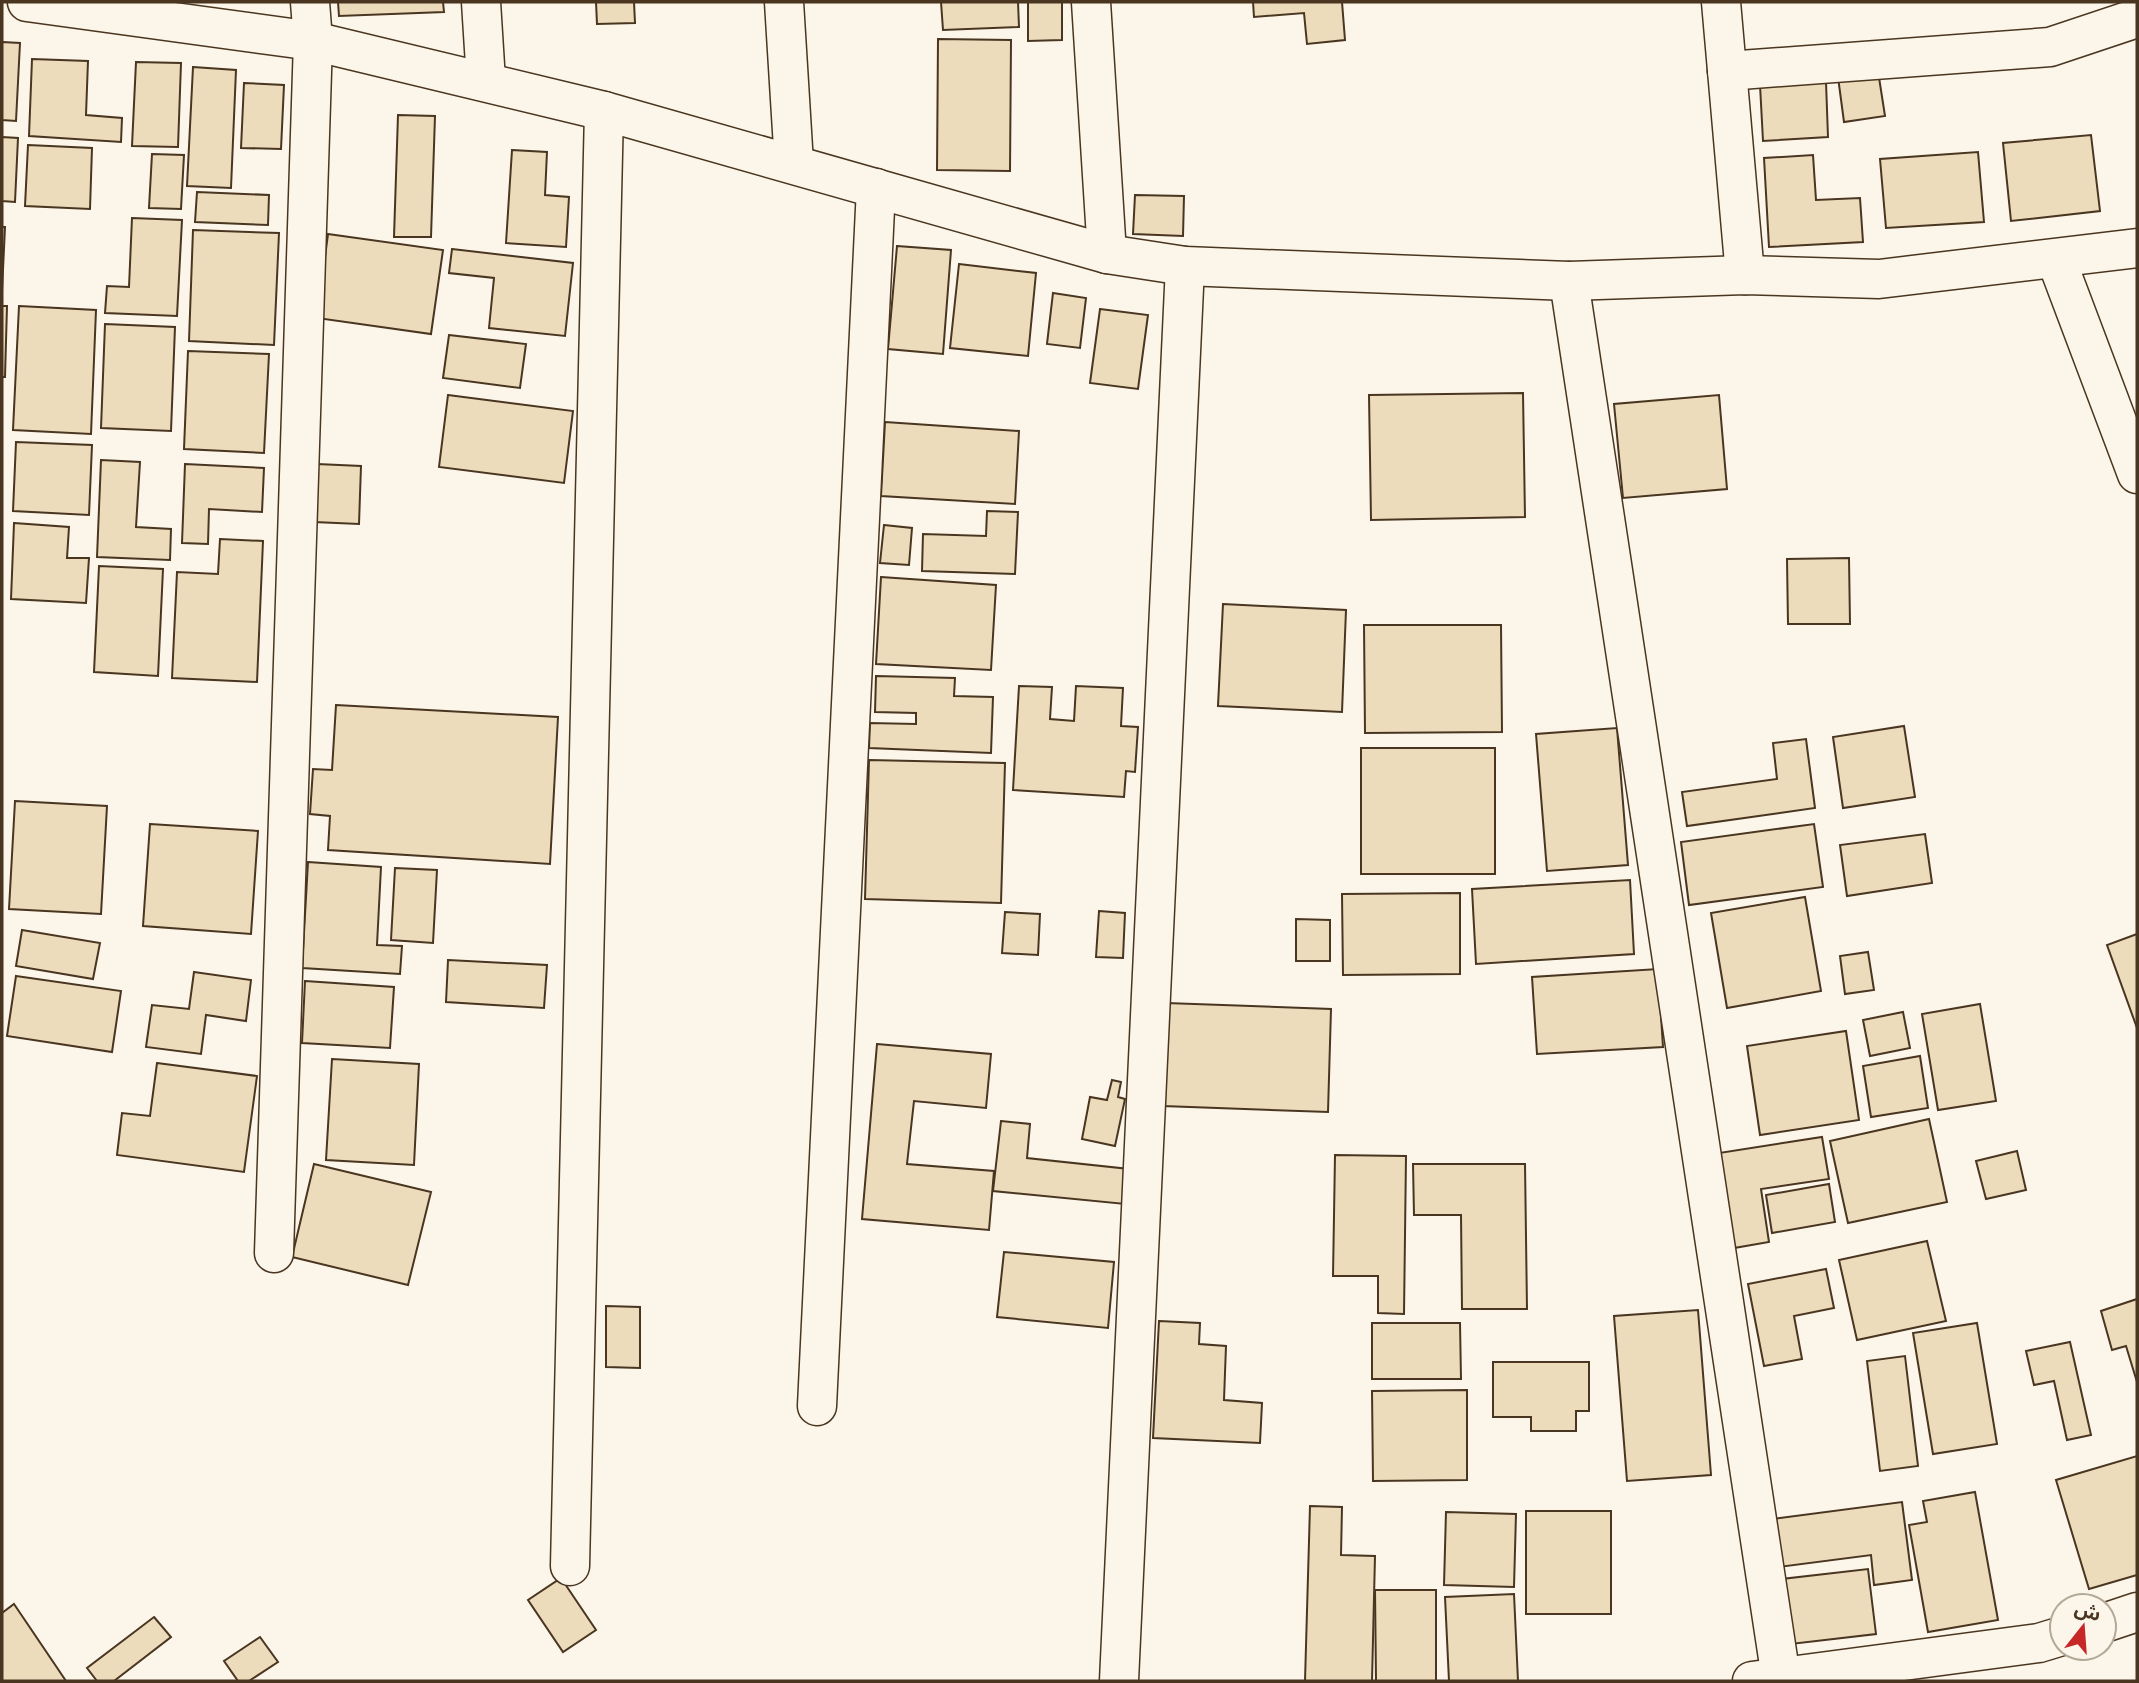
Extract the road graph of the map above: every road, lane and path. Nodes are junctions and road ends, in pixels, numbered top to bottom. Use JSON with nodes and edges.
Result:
{"nodes":[{"id":1,"x":27,"y":2,"type":"edge"},
{"id":2,"x":310,"y":2,"type":"edge"},
{"id":3,"x":481,"y":2,"type":"edge"},
{"id":4,"x":784,"y":2,"type":"edge"},
{"id":5,"x":1091,"y":2,"type":"edge"},
{"id":6,"x":1721,"y":2,"type":"edge"},
{"id":7,"x":2137,"y":18,"type":"edge"},
{"id":8,"x":313,"y":41,"type":"junction"},
{"id":9,"x":1727,"y":71,"type":"junction"},
{"id":10,"x":486,"y":82,"type":"junction"},
{"id":11,"x":604,"y":111,"type":"junction"},
{"id":12,"x":794,"y":164,"type":"junction"},
{"id":13,"x":876,"y":188,"type":"junction"},
{"id":14,"x":2137,"y":248,"type":"edge"},
{"id":15,"x":1107,"y":254,"type":"junction"},
{"id":16,"x":2056,"y":259,"type":"junction"},
{"id":17,"x":1185,"y":266,"type":"junction"},
{"id":18,"x":1745,"y":275,"type":"junction"},
{"id":19,"x":1569,"y":281,"type":"junction"},
{"id":20,"x":2137,"y":474,"type":"edge"},
{"id":21,"x":274,"y":1253,"type":"dead end"},
{"id":22,"x":817,"y":1406,"type":"dead end"},
{"id":23,"x":570,"y":1566,"type":"dead end"},
{"id":24,"x":2137,"y":1612,"type":"edge"},
{"id":25,"x":2118,"y":1618,"type":"edge"},
{"id":26,"x":2048,"y":1640,"type":"edge"},
{"id":27,"x":1766,"y":1680,"type":"edge"},
{"id":28,"x":1119,"y":1681,"type":"edge"}],
"edges":[{"from":1,"to":8,"type":"street"},
{"from":2,"to":8,"type":"street"},
{"from":3,"to":10,"type":"street"},
{"from":4,"to":12,"type":"street"},
{"from":5,"to":15,"type":"street"},
{"from":6,"to":9,"type":"street"},
{"from":7,"to":9,"type":"street"},
{"from":8,"to":10,"type":"street"},
{"from":8,"to":21,"type":"street"},
{"from":9,"to":18,"type":"street"},
{"from":10,"to":11,"type":"street"},
{"from":11,"to":12,"type":"street"},
{"from":11,"to":23,"type":"street"},
{"from":12,"to":13,"type":"street"},
{"from":13,"to":15,"type":"street"},
{"from":13,"to":22,"type":"street"},
{"from":14,"to":16,"type":"street"},
{"from":15,"to":17,"type":"street"},
{"from":16,"to":18,"type":"street"},
{"from":16,"to":20,"type":"street"},
{"from":17,"to":19,"type":"street"},
{"from":17,"to":28,"type":"street"},
{"from":18,"to":19,"type":"street"},
{"from":19,"to":27,"type":"street"},
{"from":24,"to":25,"type":"street"},
{"from":26,"to":27,"type":"street"}]}
